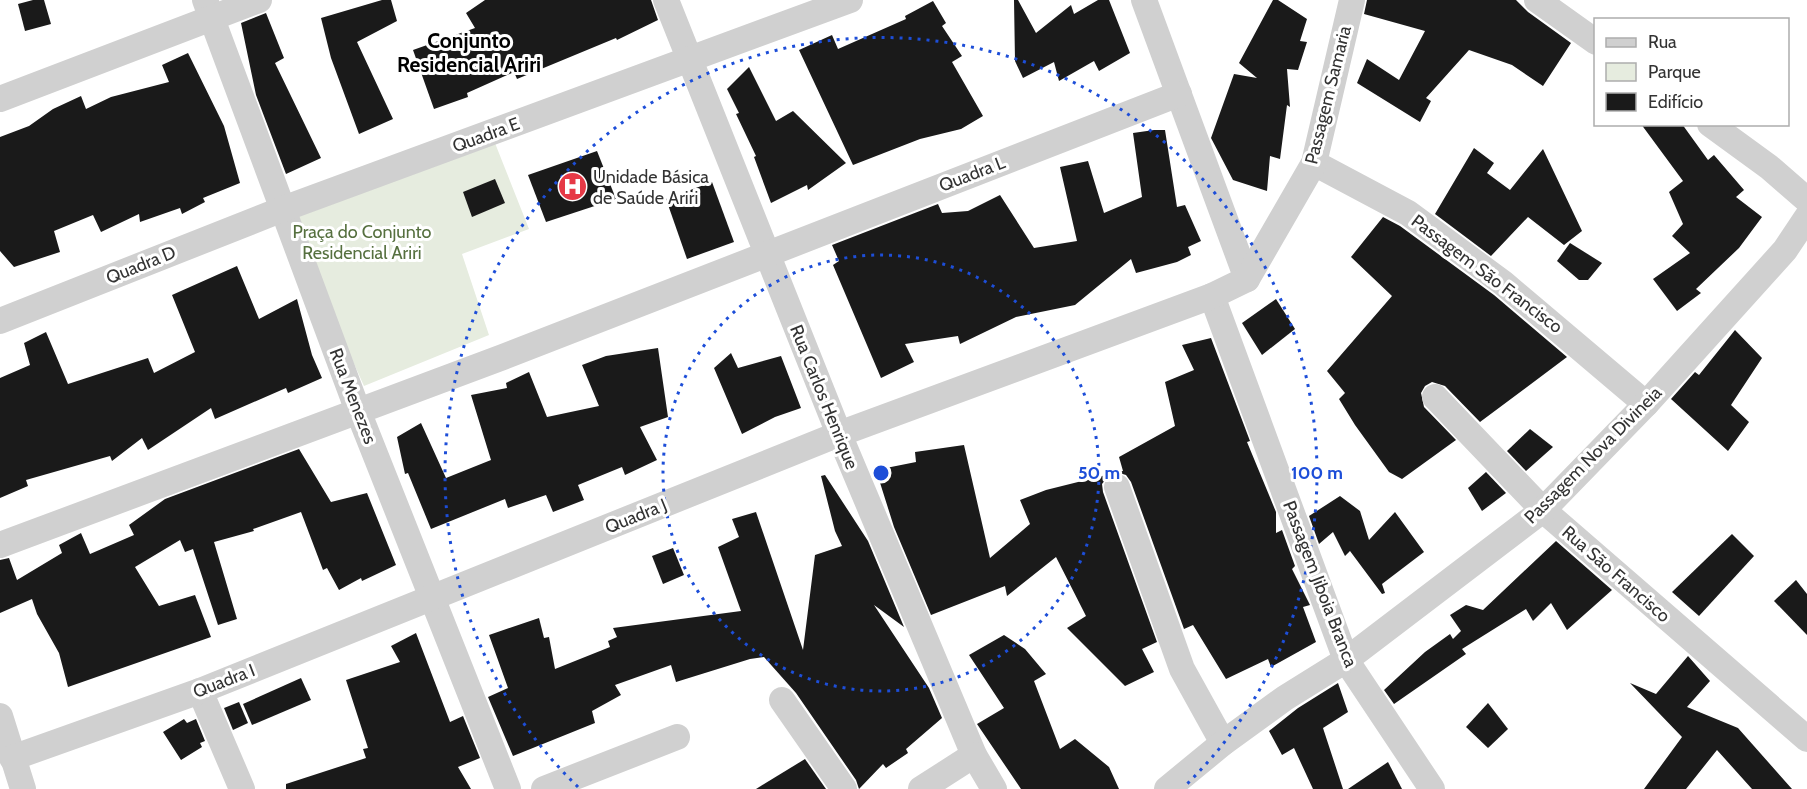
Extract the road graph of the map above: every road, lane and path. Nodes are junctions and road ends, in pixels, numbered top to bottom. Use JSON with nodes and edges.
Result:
{"nodes":[{"id":1,"x":260,"y":0,"type":"edge"},
{"id":2,"x":666,"y":0,"type":"edge"},
{"id":3,"x":850,"y":0,"type":"edge"},
{"id":4,"x":1144,"y":0,"type":"edge"},
{"id":5,"x":1352,"y":0,"type":"edge"},
{"id":6,"x":1538,"y":0,"type":"edge"},
{"id":7,"x":208,"y":9,"type":"edge"},
{"id":8,"x":1594,"y":41,"type":"edge"},
{"id":9,"x":689,"y":60,"type":"junction"},
{"id":10,"x":1179,"y":94,"type":"junction"},
{"id":11,"x":0,"y":99,"type":"edge"},
{"id":12,"x":1713,"y":126,"type":"edge"},
{"id":13,"x":1314,"y":163,"type":"junction"},
{"id":14,"x":1807,"y":200,"type":"edge"},
{"id":15,"x":283,"y":209,"type":"junction"},
{"id":16,"x":1807,"y":217,"type":"edge"},
{"id":17,"x":766,"y":253,"type":"junction"},
{"id":18,"x":1247,"y":279,"type":"junction"},
{"id":19,"x":1212,"y":296,"type":"junction"},
{"id":20,"x":0,"y":321,"type":"edge"},
{"id":21,"x":1435,"y":398,"type":"dead end"},
{"id":22,"x":1646,"y":404,"type":"junction"},
{"id":23,"x":358,"y":411,"type":"junction"},
{"id":24,"x":839,"y":434,"type":"junction"},
{"id":25,"x":1117,"y":487,"type":"dead end"},
{"id":26,"x":1543,"y":510,"type":"junction"},
{"id":27,"x":0,"y":545,"type":"edge"},
{"id":28,"x":432,"y":598,"type":"junction"},
{"id":29,"x":1346,"y":660,"type":"junction"},
{"id":30,"x":200,"y":691,"type":"junction"},
{"id":31,"x":782,"y":700,"type":"dead end"},
{"id":32,"x":0,"y":716,"type":"edge"},
{"id":33,"x":677,"y":737,"type":"dead end"},
{"id":34,"x":1807,"y":739,"type":"edge"},
{"id":35,"x":1223,"y":743,"type":"junction"},
{"id":36,"x":974,"y":755,"type":"junction"},
{"id":37,"x":12,"y":758,"type":"junction"},
{"id":38,"x":23,"y":789,"type":"edge"},
{"id":39,"x":242,"y":789,"type":"edge"},
{"id":40,"x":508,"y":789,"type":"edge"},
{"id":41,"x":544,"y":789,"type":"edge"},
{"id":42,"x":844,"y":789,"type":"edge"},
{"id":43,"x":921,"y":789,"type":"edge"},
{"id":44,"x":994,"y":789,"type":"edge"},
{"id":45,"x":1167,"y":789,"type":"edge"},
{"id":46,"x":1432,"y":789,"type":"edge"}],
"edges":[{"from":1,"to":7,"type":"street"},
{"from":2,"to":9,"type":"street","name":"Rua Carlos Henrique"},
{"from":3,"to":9,"type":"street","name":"Quadra E"},
{"from":4,"to":10,"type":"street"},
{"from":5,"to":13,"type":"street","name":"Passagem Samaria"},
{"from":6,"to":8,"type":"street"},
{"from":7,"to":11,"type":"street"},
{"from":7,"to":15,"type":"street","name":"Rua Menezes"},
{"from":9,"to":15,"type":"street","name":"Quadra E"},
{"from":9,"to":17,"type":"street","name":"Rua Carlos Henrique"},
{"from":10,"to":17,"type":"street","name":"Quadra L"},
{"from":10,"to":18,"type":"street"},
{"from":12,"to":14,"type":"street"},
{"from":13,"to":18,"type":"street","name":"Passagem Samaria"},
{"from":13,"to":22,"type":"street","name":"Passagem São Francisco"},
{"from":15,"to":20,"type":"street","name":"Quadra D"},
{"from":15,"to":23,"type":"street","name":"Rua Menezes"},
{"from":16,"to":22,"type":"street","name":"Passagem Nova Divineia"},
{"from":17,"to":23,"type":"street"},
{"from":17,"to":24,"type":"street","name":"Rua Carlos Henrique"},
{"from":18,"to":19,"type":"street"},
{"from":19,"to":24,"type":"street"},
{"from":19,"to":29,"type":"street","name":"Passagem Jiboia Branca"},
{"from":21,"to":26,"type":"street","name":"Rua São Francisco"},
{"from":22,"to":26,"type":"street","name":"Passagem Nova Divineia"},
{"from":23,"to":27,"type":"street"},
{"from":23,"to":28,"type":"street","name":"Rua Menezes"},
{"from":24,"to":28,"type":"street","name":"Quadra J"},
{"from":24,"to":36,"type":"street","name":"Rua Carlos Henrique"},
{"from":25,"to":35,"type":"street"},
{"from":26,"to":29,"type":"street","name":"Passagem Nova Divineia"},
{"from":26,"to":34,"type":"street","name":"Rua São Francisco"},
{"from":28,"to":30,"type":"street","name":"Quadra I"},
{"from":28,"to":40,"type":"street","name":"Rua Menezes"},
{"from":29,"to":35,"type":"street","name":"Passagem Nova Divineia"},
{"from":29,"to":46,"type":"street","name":"Passagem Jiboia Branca"},
{"from":30,"to":37,"type":"street","name":"Quadra I"},
{"from":30,"to":39,"type":"street"},
{"from":31,"to":42,"type":"street"},
{"from":32,"to":37,"type":"street"},
{"from":33,"to":41,"type":"street"},
{"from":35,"to":45,"type":"street","name":"Passagem Nova Divineia"},
{"from":36,"to":43,"type":"street"},
{"from":36,"to":44,"type":"street","name":"Rua Carlos Henrique"},
{"from":37,"to":38,"type":"street"}]}
